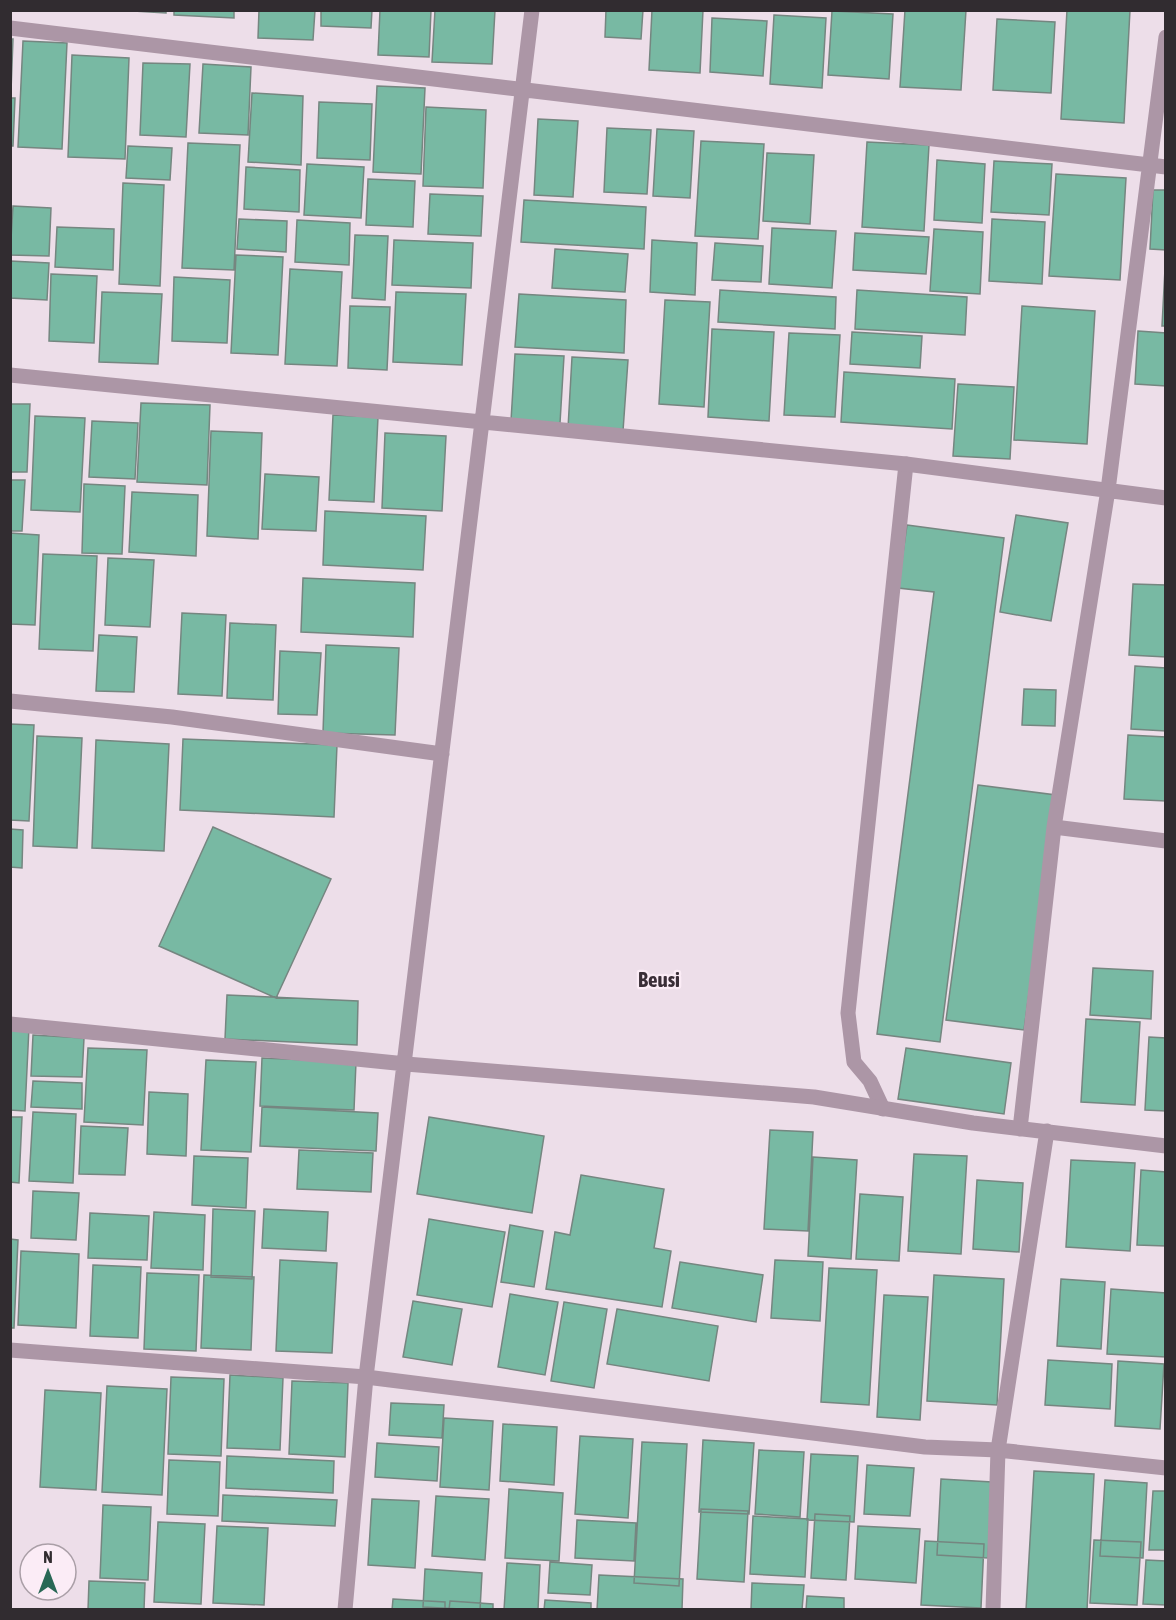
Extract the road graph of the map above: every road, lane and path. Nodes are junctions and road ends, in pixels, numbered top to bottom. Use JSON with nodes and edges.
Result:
{"nodes":[{"id":1,"x":532,"y":10,"type":"edge"},
{"id":2,"x":10,"y":28,"type":"edge"},
{"id":3,"x":1166,"y":37,"type":"edge"},
{"id":4,"x":522,"y":90,"type":"junction"},
{"id":5,"x":1158,"y":166,"type":"edge"},
{"id":6,"x":10,"y":375,"type":"edge"},
{"id":7,"x":483,"y":424,"type":"junction"},
{"id":8,"x":906,"y":464,"type":"junction"},
{"id":9,"x":1108,"y":490,"type":"junction"},
{"id":10,"x":1166,"y":498,"type":"edge"},
{"id":11,"x":10,"y":701,"type":"edge"},
{"id":12,"x":442,"y":754,"type":"junction"},
{"id":13,"x":1054,"y":827,"type":"junction"},
{"id":14,"x":1166,"y":841,"type":"edge"},
{"id":15,"x":10,"y":1024,"type":"edge"},
{"id":16,"x":406,"y":1064,"type":"junction"},
{"id":17,"x":883,"y":1109,"type":"junction"},
{"id":18,"x":1020,"y":1129,"type":"junction"},
{"id":19,"x":1047,"y":1131,"type":"junction"},
{"id":20,"x":1166,"y":1146,"type":"edge"},
{"id":21,"x":10,"y":1350,"type":"edge"},
{"id":22,"x":366,"y":1377,"type":"junction"},
{"id":23,"x":998,"y":1450,"type":"junction"},
{"id":24,"x":1166,"y":1468,"type":"edge"},
{"id":25,"x":345,"y":1610,"type":"edge"},
{"id":26,"x":993,"y":1610,"type":"edge"}],
"edges":[{"from":1,"to":4,"type":"street"},
{"from":2,"to":4,"type":"street"},
{"from":3,"to":5,"type":"street"},
{"from":4,"to":5,"type":"street"},
{"from":4,"to":7,"type":"street"},
{"from":5,"to":9,"type":"street"},
{"from":6,"to":7,"type":"street"},
{"from":7,"to":8,"type":"street"},
{"from":7,"to":12,"type":"street"},
{"from":8,"to":9,"type":"street"},
{"from":8,"to":17,"type":"street"},
{"from":9,"to":10,"type":"street"},
{"from":9,"to":13,"type":"street"},
{"from":11,"to":12,"type":"street"},
{"from":12,"to":16,"type":"street"},
{"from":13,"to":14,"type":"street"},
{"from":13,"to":18,"type":"street"},
{"from":15,"to":16,"type":"street"},
{"from":16,"to":17,"type":"street"},
{"from":16,"to":22,"type":"street"},
{"from":17,"to":18,"type":"street"},
{"from":18,"to":19,"type":"street"},
{"from":19,"to":20,"type":"street"},
{"from":19,"to":23,"type":"street"},
{"from":21,"to":22,"type":"street"},
{"from":22,"to":23,"type":"street"},
{"from":22,"to":25,"type":"street"},
{"from":23,"to":24,"type":"street"},
{"from":23,"to":26,"type":"street"}]}
